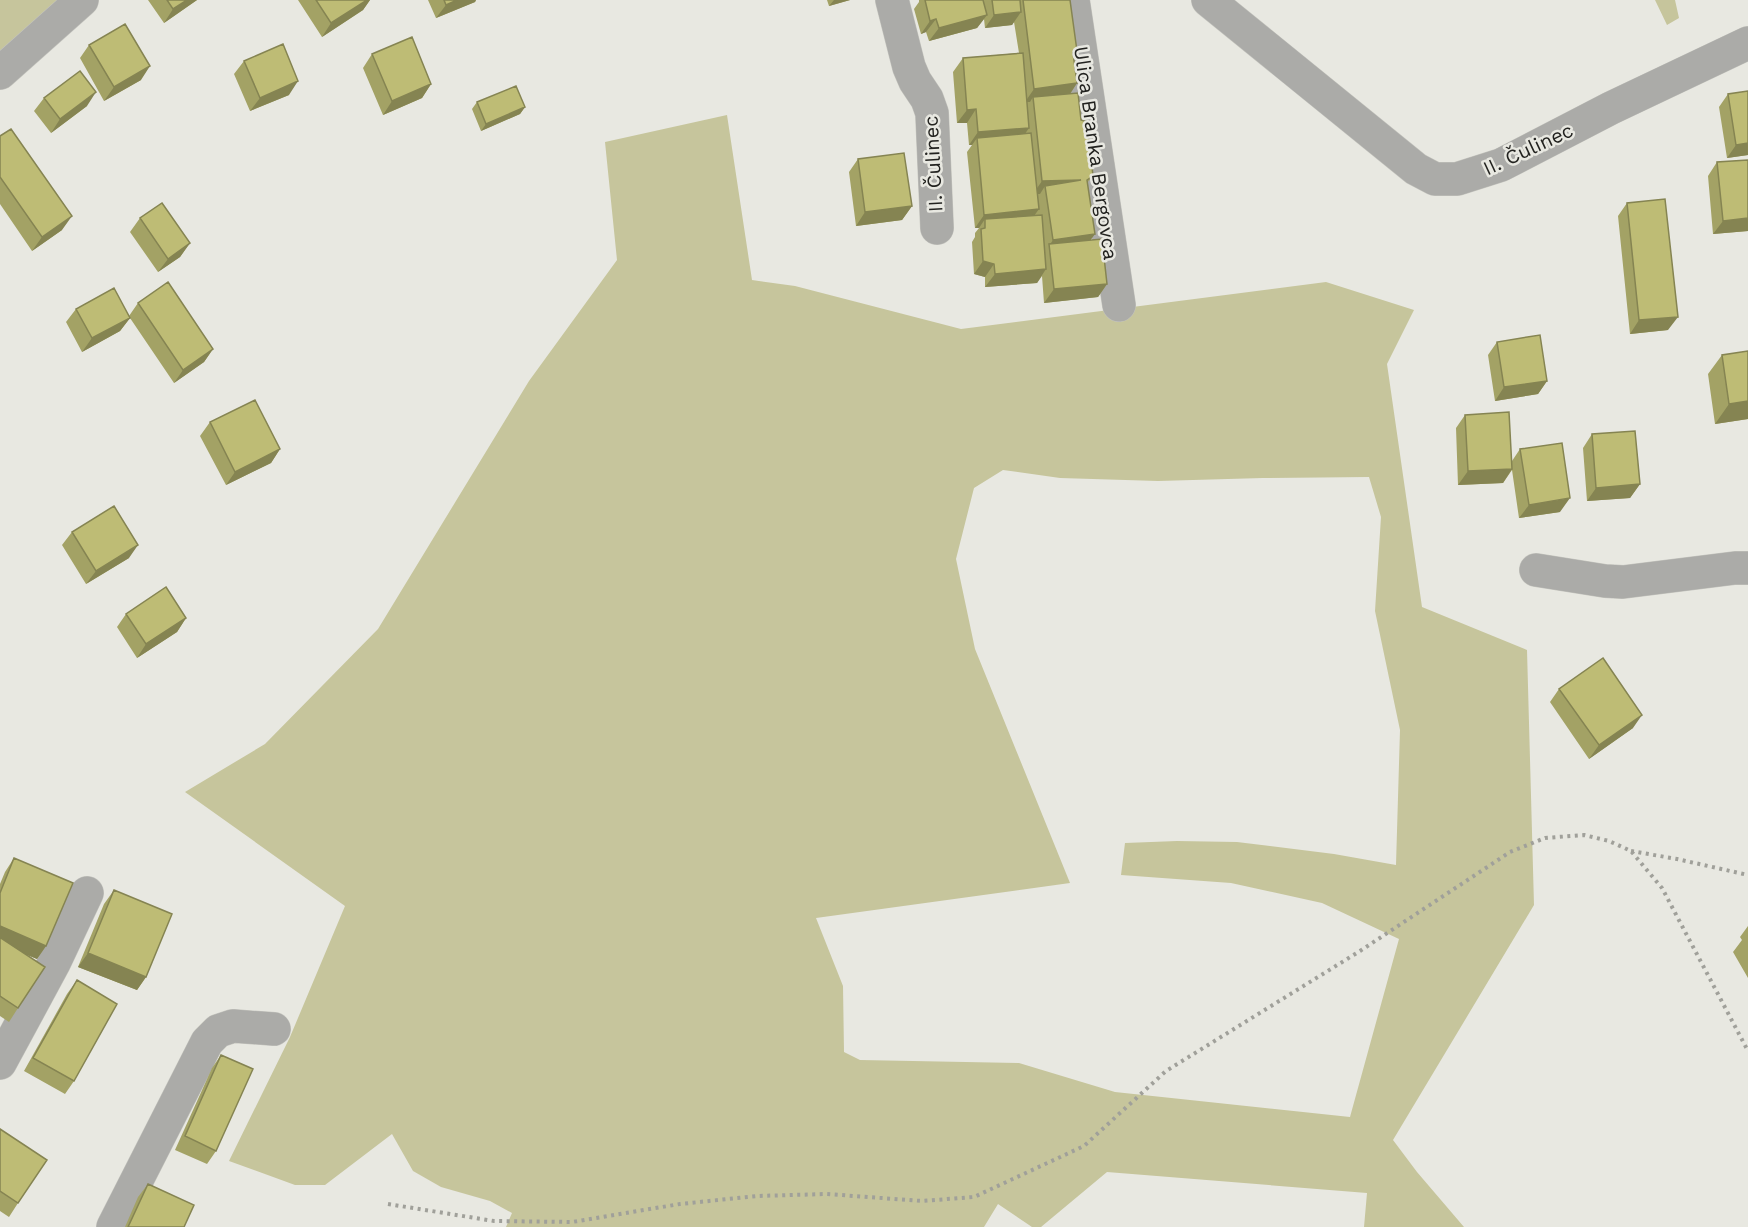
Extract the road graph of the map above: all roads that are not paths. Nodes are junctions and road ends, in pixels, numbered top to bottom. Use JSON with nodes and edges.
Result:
{"nodes":[{"id":1,"x":82,"y":0,"type":"edge"},
{"id":2,"x":892,"y":0,"type":"edge"},
{"id":3,"x":1073,"y":0,"type":"edge"},
{"id":4,"x":1208,"y":0,"type":"edge"},
{"id":5,"x":1748,"y":43,"type":"edge"},
{"id":6,"x":0,"y":73,"type":"edge"},
{"id":7,"x":937,"y":228,"type":"dead end"},
{"id":8,"x":1119,"y":306,"type":"dead end"},
{"id":9,"x":1748,"y":568,"type":"edge"},
{"id":10,"x":1536,"y":570,"type":"dead end"},
{"id":11,"x":87,"y":893,"type":"dead end"},
{"id":12,"x":273,"y":1029,"type":"dead end"},
{"id":13,"x":0,"y":1063,"type":"edge"},
{"id":14,"x":112,"y":1227,"type":"edge"}],
"edges":[{"from":1,"to":6,"type":"street"},
{"from":2,"to":7,"type":"street","name":"II. Čulinec"},
{"from":3,"to":8,"type":"street","name":"Ulica Branka Bergovca"},
{"from":4,"to":5,"type":"street","name":"II. Čulinec"},
{"from":9,"to":10,"type":"street"},
{"from":11,"to":13,"type":"street"},
{"from":12,"to":14,"type":"street"}]}
